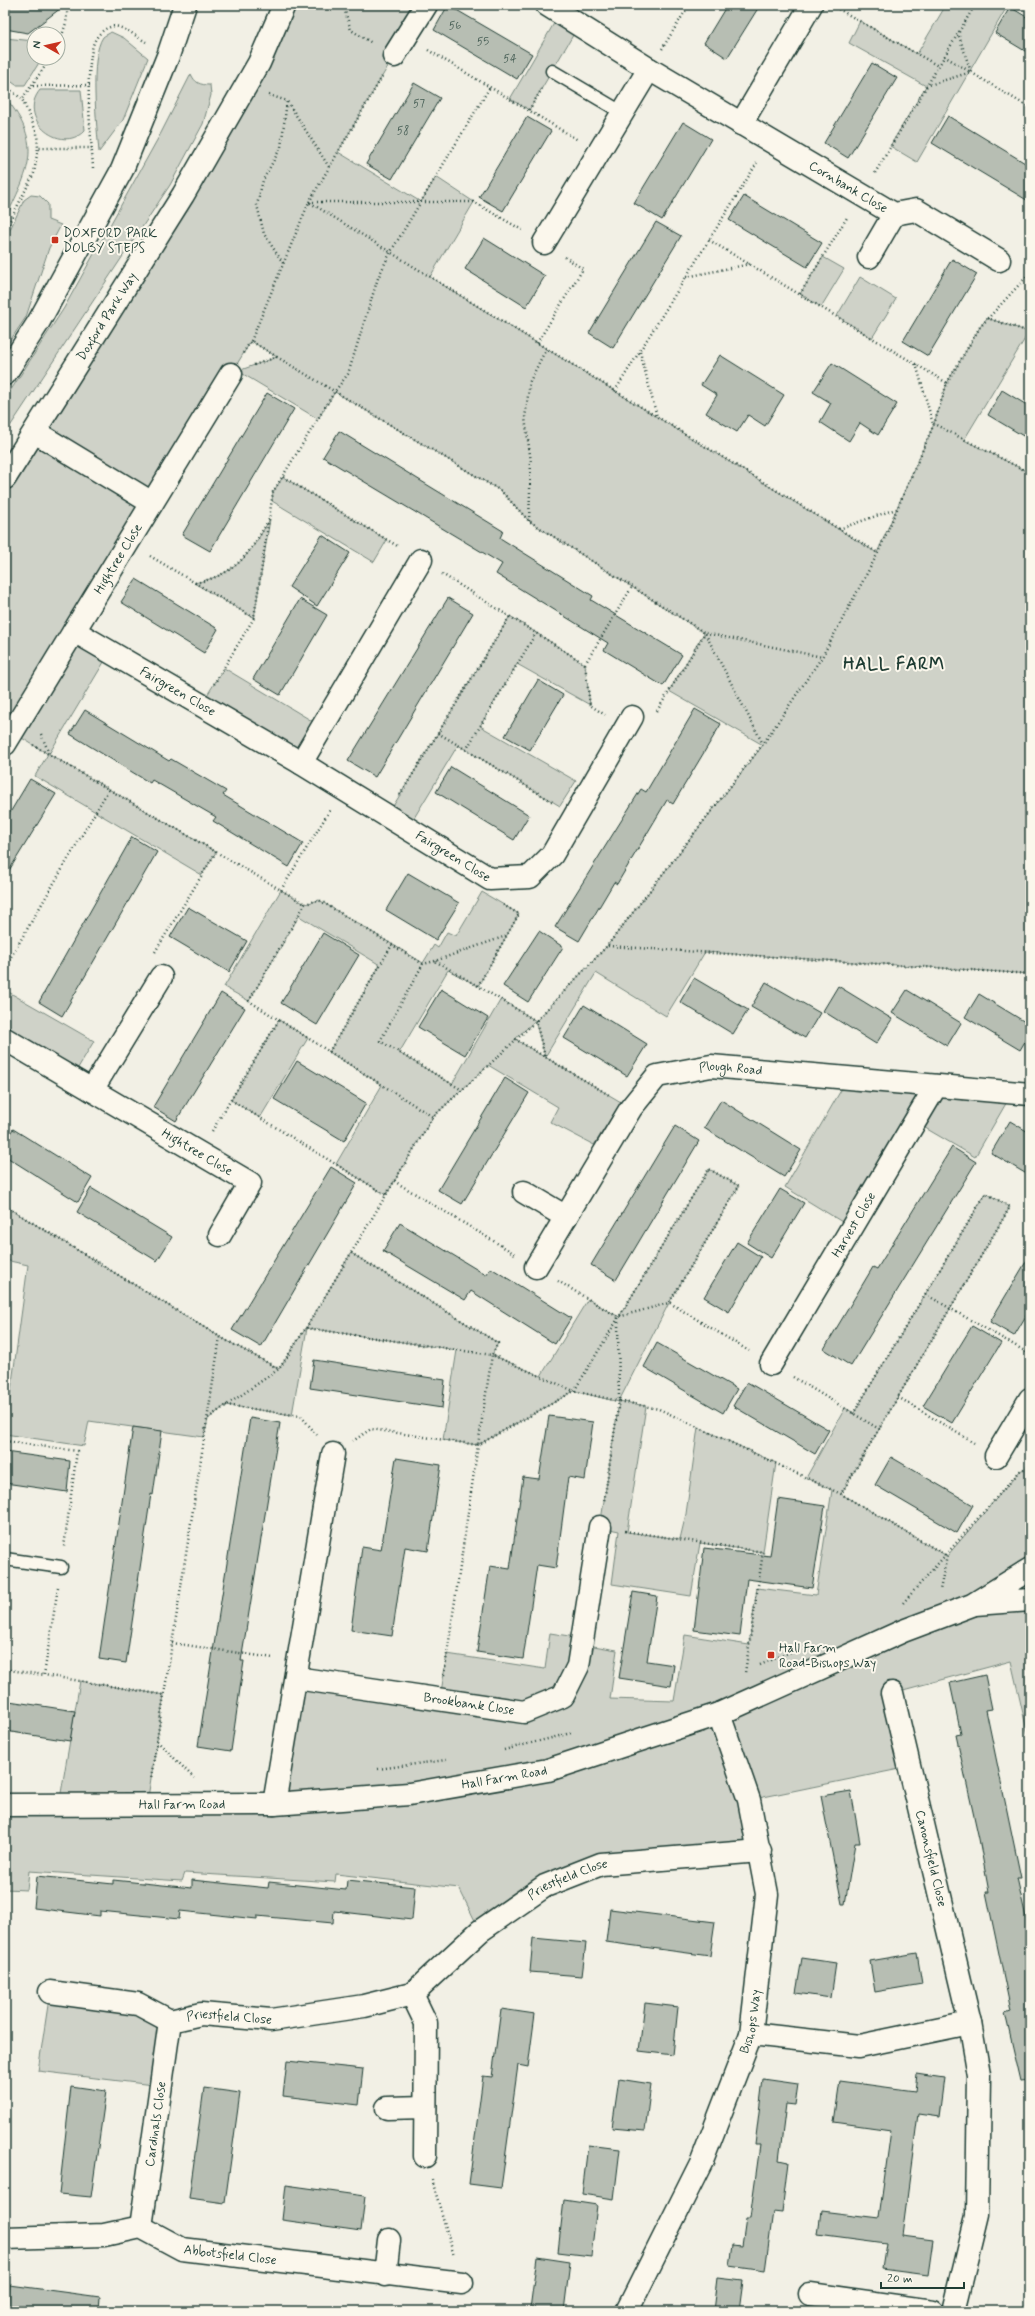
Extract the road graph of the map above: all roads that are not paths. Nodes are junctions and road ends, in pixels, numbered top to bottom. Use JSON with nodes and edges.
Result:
{"nodes":[{"id":1,"x":185,"y":5,"type":"edge"},
{"id":2,"x":284,"y":5,"type":"edge"},
{"id":3,"x":426,"y":5,"type":"edge"},
{"id":4,"x":548,"y":5,"type":"edge"},
{"id":5,"x":811,"y":5,"type":"edge"},
{"id":6,"x":394,"y":56,"type":"road end"},
{"id":7,"x":649,"y":70,"type":"junction"},
{"id":8,"x":552,"y":71,"type":"dead end"},
{"id":9,"x":623,"y":113,"type":"junction"},
{"id":10,"x":741,"y":124,"type":"junction"},
{"id":11,"x":894,"y":214,"type":"junction"},
{"id":12,"x":544,"y":243,"type":"road end"},
{"id":13,"x":869,"y":257,"type":"dead end"},
{"id":14,"x":999,"y":260,"type":"dead end"},
{"id":15,"x":5,"y":374,"type":"edge"},
{"id":16,"x":231,"y":374,"type":"road end"},
{"id":17,"x":35,"y":432,"type":"junction"},
{"id":18,"x":5,"y":478,"type":"edge"},
{"id":19,"x":152,"y":503,"type":"junction"},
{"id":20,"x":421,"y":560,"type":"road end"},
{"id":21,"x":74,"y":631,"type":"junction"},
{"id":22,"x":629,"y":722,"type":"road end"},
{"id":23,"x":8,"y":738,"type":"edge"},
{"id":24,"x":301,"y":763,"type":"junction"},
{"id":25,"x":161,"y":977,"type":"road end"},
{"id":26,"x":5,"y":1039,"type":"edge"},
{"id":27,"x":936,"y":1086,"type":"junction"},
{"id":28,"x":92,"y":1090,"type":"junction"},
{"id":29,"x":1030,"y":1094,"type":"edge"},
{"id":30,"x":524,"y":1192,"type":"dead end"},
{"id":31,"x":566,"y":1217,"type":"junction"},
{"id":32,"x":220,"y":1235,"type":"dead end"},
{"id":33,"x":536,"y":1267,"type":"road end"},
{"id":34,"x":771,"y":1364,"type":"road end"},
{"id":35,"x":1030,"y":1399,"type":"edge"},
{"id":36,"x":333,"y":1454,"type":"road end"},
{"id":37,"x":996,"y":1456,"type":"road end"},
{"id":38,"x":600,"y":1527,"type":"road end"},
{"id":39,"x":5,"y":1559,"type":"edge"},
{"id":40,"x":61,"y":1567,"type":"road end"},
{"id":41,"x":1030,"y":1569,"type":"edge"},
{"id":42,"x":1030,"y":1600,"type":"edge"},
{"id":43,"x":972,"y":1604,"type":"junction"},
{"id":44,"x":297,"y":1670,"type":"junction"},
{"id":45,"x":892,"y":1693,"type":"dead end"},
{"id":46,"x":719,"y":1714,"type":"junction"},
{"id":47,"x":274,"y":1804,"type":"junction"},
{"id":48,"x":5,"y":1805,"type":"edge"},
{"id":49,"x":760,"y":1851,"type":"junction"},
{"id":50,"x":50,"y":1992,"type":"dead end"},
{"id":51,"x":412,"y":1994,"type":"junction"},
{"id":52,"x":170,"y":2020,"type":"junction"},
{"id":53,"x":970,"y":2023,"type":"junction"},
{"id":54,"x":751,"y":2034,"type":"junction"},
{"id":55,"x":426,"y":2107,"type":"junction"},
{"id":56,"x":387,"y":2108,"type":"dead end"},
{"id":57,"x":425,"y":2156,"type":"road end"},
{"id":58,"x":141,"y":2226,"type":"junction"},
{"id":59,"x":5,"y":2238,"type":"edge"},
{"id":60,"x":389,"y":2240,"type":"dead end"},
{"id":61,"x":385,"y":2275,"type":"junction"},
{"id":62,"x":462,"y":2283,"type":"road end"},
{"id":63,"x":810,"y":2294,"type":"dead end"},
{"id":64,"x":627,"y":2311,"type":"edge"},
{"id":65,"x":932,"y":2311,"type":"edge"},
{"id":66,"x":954,"y":2311,"type":"edge"}],
"edges":[{"from":1,"to":15,"type":"street"},
{"from":2,"to":17,"type":"street","name":"Doxford Park Way"},
{"from":3,"to":6,"type":"street"},
{"from":4,"to":7,"type":"street","name":"Cornbank Close"},
{"from":5,"to":10,"type":"street"},
{"from":7,"to":9,"type":"street"},
{"from":7,"to":10,"type":"street","name":"Cornbank Close"},
{"from":8,"to":9,"type":"lane"},
{"from":9,"to":12,"type":"street"},
{"from":10,"to":11,"type":"street","name":"Cornbank Close"},
{"from":11,"to":13,"type":"street"},
{"from":11,"to":14,"type":"street","name":"Cornbank Close"},
{"from":16,"to":19,"type":"street","name":"Hightree Close"},
{"from":17,"to":18,"type":"street","name":"Doxford Park Way"},
{"from":17,"to":19,"type":"street"},
{"from":19,"to":21,"type":"street","name":"Hightree Close"},
{"from":20,"to":24,"type":"street"},
{"from":21,"to":23,"type":"street","name":"Hightree Close"},
{"from":21,"to":24,"type":"street","name":"Fairgreen Close"},
{"from":22,"to":24,"type":"street","name":"Fairgreen Close"},
{"from":25,"to":28,"type":"street"},
{"from":26,"to":28,"type":"street","name":"Hightree Close"},
{"from":27,"to":29,"type":"street","name":"Plough Road"},
{"from":27,"to":31,"type":"street","name":"Plough Road"},
{"from":27,"to":34,"type":"street","name":"Harvest Close"},
{"from":28,"to":32,"type":"street","name":"Hightree Close"},
{"from":30,"to":31,"type":"street"},
{"from":31,"to":33,"type":"street","name":"Plough Road"},
{"from":35,"to":37,"type":"street"},
{"from":36,"to":44,"type":"street"},
{"from":38,"to":44,"type":"street","name":"Brookbank Close"},
{"from":39,"to":40,"type":"lane"},
{"from":41,"to":43,"type":"street","name":"Hall Farm Road"},
{"from":42,"to":43,"type":"street","name":"Hall Farm Road"},
{"from":43,"to":46,"type":"street","name":"Hall Farm Road"},
{"from":44,"to":47,"type":"street"},
{"from":45,"to":53,"type":"street","name":"Canonsfield Close"},
{"from":46,"to":47,"type":"street","name":"Hall Farm Road"},
{"from":46,"to":49,"type":"street","name":"Bishops Way"},
{"from":47,"to":48,"type":"street","name":"Hall Farm Road"},
{"from":49,"to":51,"type":"street","name":"Priestfield Close"},
{"from":49,"to":54,"type":"street","name":"Bishops Way"},
{"from":50,"to":52,"type":"street","name":"Priestfield Close"},
{"from":51,"to":52,"type":"street","name":"Priestfield Close"},
{"from":51,"to":55,"type":"street"},
{"from":52,"to":58,"type":"street","name":"Cardinals Close"},
{"from":53,"to":54,"type":"street"},
{"from":53,"to":66,"type":"street","name":"Canonsfield Close"},
{"from":54,"to":64,"type":"street","name":"Bishops Way"},
{"from":55,"to":56,"type":"street"},
{"from":55,"to":57,"type":"street"},
{"from":58,"to":59,"type":"street"},
{"from":58,"to":61,"type":"street","name":"Abbotsfield Close"},
{"from":60,"to":61,"type":"street"},
{"from":61,"to":62,"type":"street","name":"Abbotsfield Close"},
{"from":63,"to":65,"type":"street"}]}
